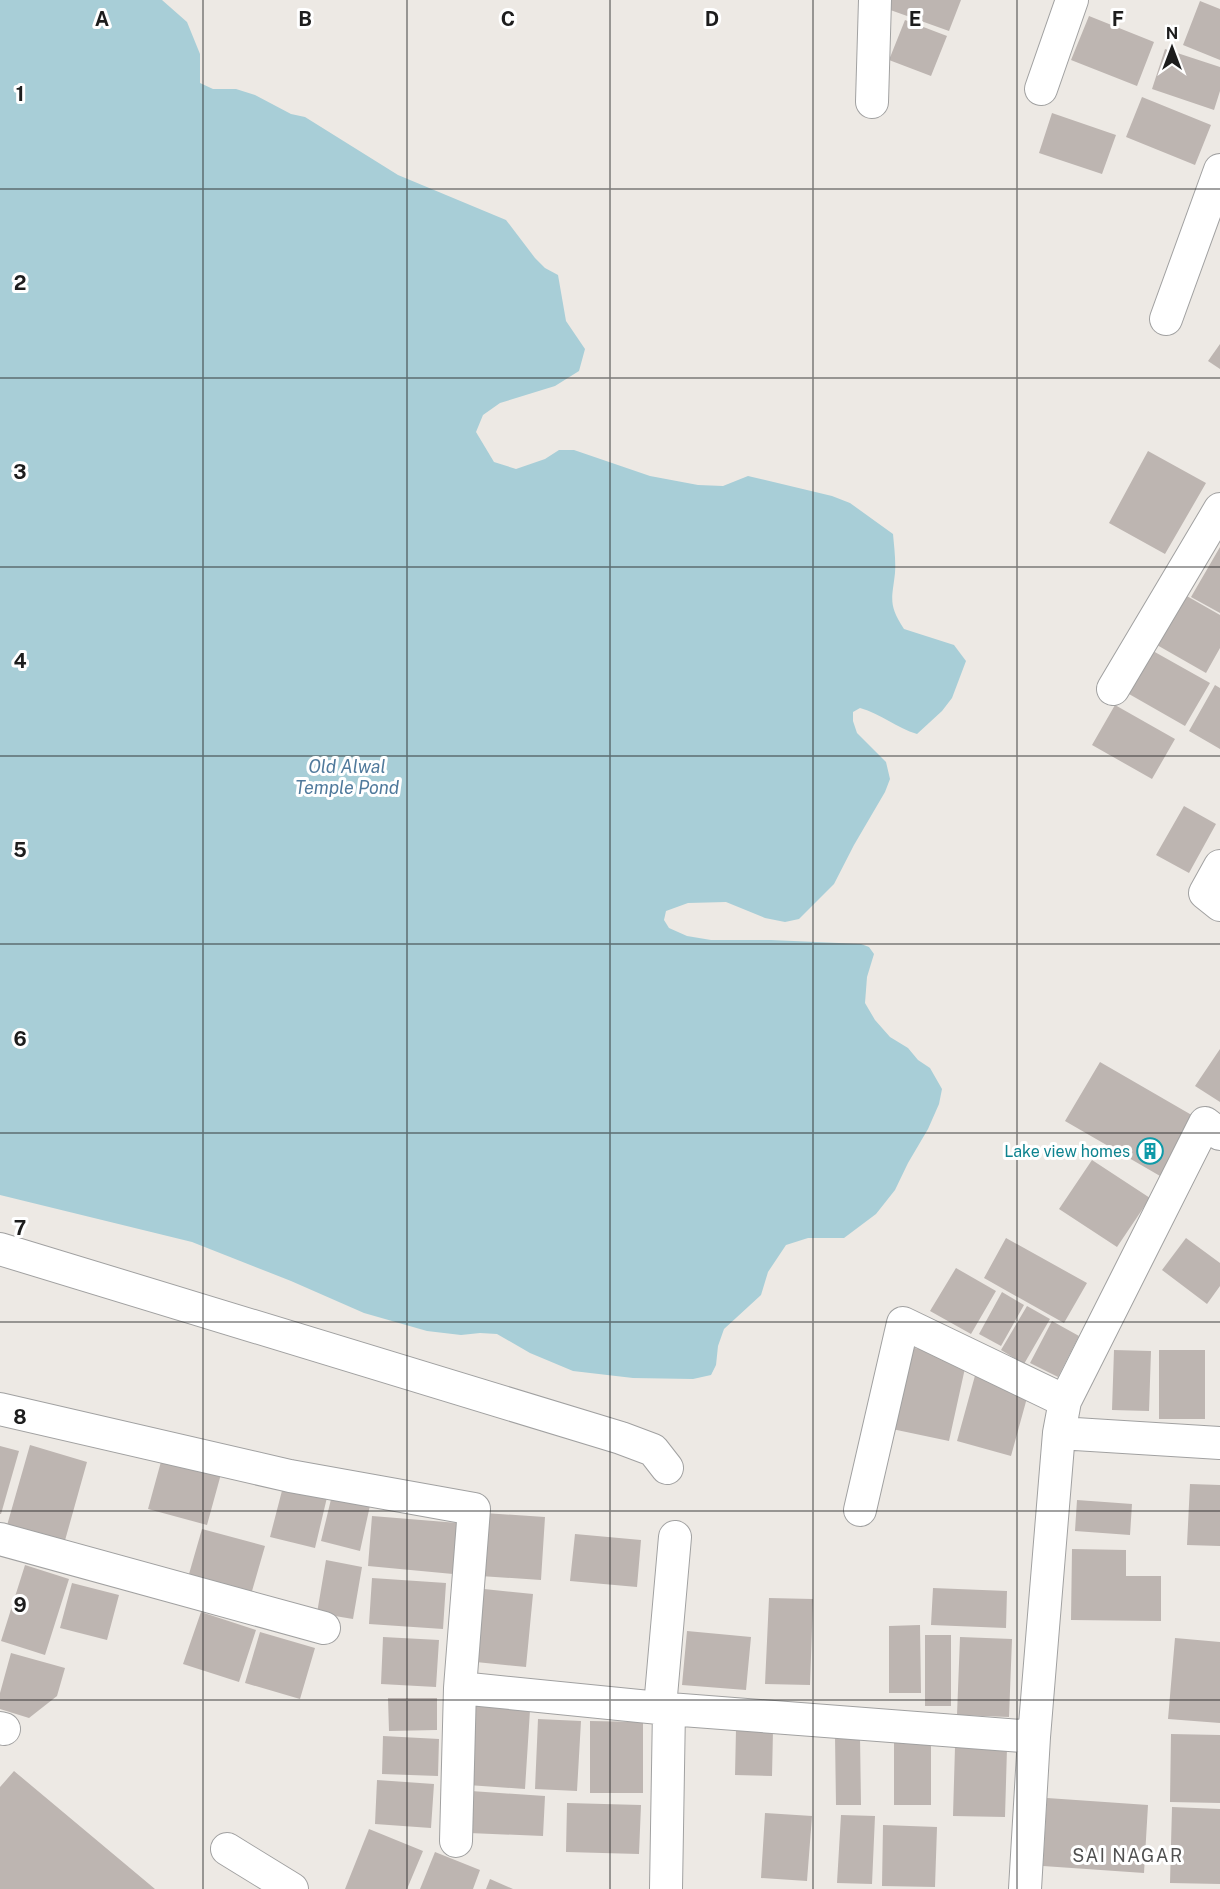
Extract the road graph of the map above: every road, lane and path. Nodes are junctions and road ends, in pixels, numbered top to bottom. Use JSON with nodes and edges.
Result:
{"nodes":[{"id":1,"x":875,"y":0,"type":"edge"},
{"id":2,"x":1072,"y":0,"type":"edge"},
{"id":3,"x":1041,"y":89,"type":"dead end"},
{"id":4,"x":872,"y":102,"type":"dead end"},
{"id":5,"x":1220,"y":170,"type":"edge"},
{"id":6,"x":1166,"y":319,"type":"dead end"},
{"id":7,"x":1220,"y":509,"type":"edge"},
{"id":8,"x":1113,"y":689,"type":"dead end"},
{"id":9,"x":1220,"y":866,"type":"edge"},
{"id":10,"x":1220,"y":905,"type":"edge"},
{"id":11,"x":1220,"y":1134,"type":"edge"},
{"id":12,"x":0,"y":1250,"type":"edge"},
{"id":13,"x":1065,"y":1401,"type":"junction"},
{"id":14,"x":0,"y":1409,"type":"edge"},
{"id":15,"x":1059,"y":1432,"type":"junction"},
{"id":16,"x":1220,"y":1443,"type":"edge"},
{"id":17,"x":666,"y":1468,"type":"dead end"},
{"id":18,"x":860,"y":1510,"type":"dead end"},
{"id":19,"x":675,"y":1537,"type":"dead end"},
{"id":20,"x":0,"y":1539,"type":"edge"},
{"id":21,"x":324,"y":1628,"type":"dead end"},
{"id":22,"x":460,"y":1688,"type":"junction"},
{"id":23,"x":665,"y":1708,"type":"junction"},
{"id":24,"x":1034,"y":1737,"type":"junction"},
{"id":25,"x":456,"y":1841,"type":"dead end"},
{"id":26,"x":227,"y":1849,"type":"dead end"},
{"id":27,"x":292,"y":1889,"type":"edge"},
{"id":28,"x":666,"y":1889,"type":"edge"},
{"id":29,"x":1025,"y":1889,"type":"edge"}],
"edges":[{"from":1,"to":4,"type":"street"},
{"from":2,"to":3,"type":"street"},
{"from":5,"to":6,"type":"street"},
{"from":7,"to":8,"type":"street"},
{"from":9,"to":10,"type":"street"},
{"from":11,"to":13,"type":"street"},
{"from":12,"to":17,"type":"street"},
{"from":13,"to":15,"type":"street"},
{"from":13,"to":18,"type":"street"},
{"from":14,"to":22,"type":"street"},
{"from":15,"to":16,"type":"street"},
{"from":15,"to":24,"type":"street"},
{"from":19,"to":23,"type":"street"},
{"from":20,"to":21,"type":"street"},
{"from":22,"to":23,"type":"street"},
{"from":22,"to":25,"type":"street"},
{"from":23,"to":24,"type":"street"},
{"from":23,"to":28,"type":"street"},
{"from":24,"to":29,"type":"street"},
{"from":26,"to":27,"type":"street"}]}
